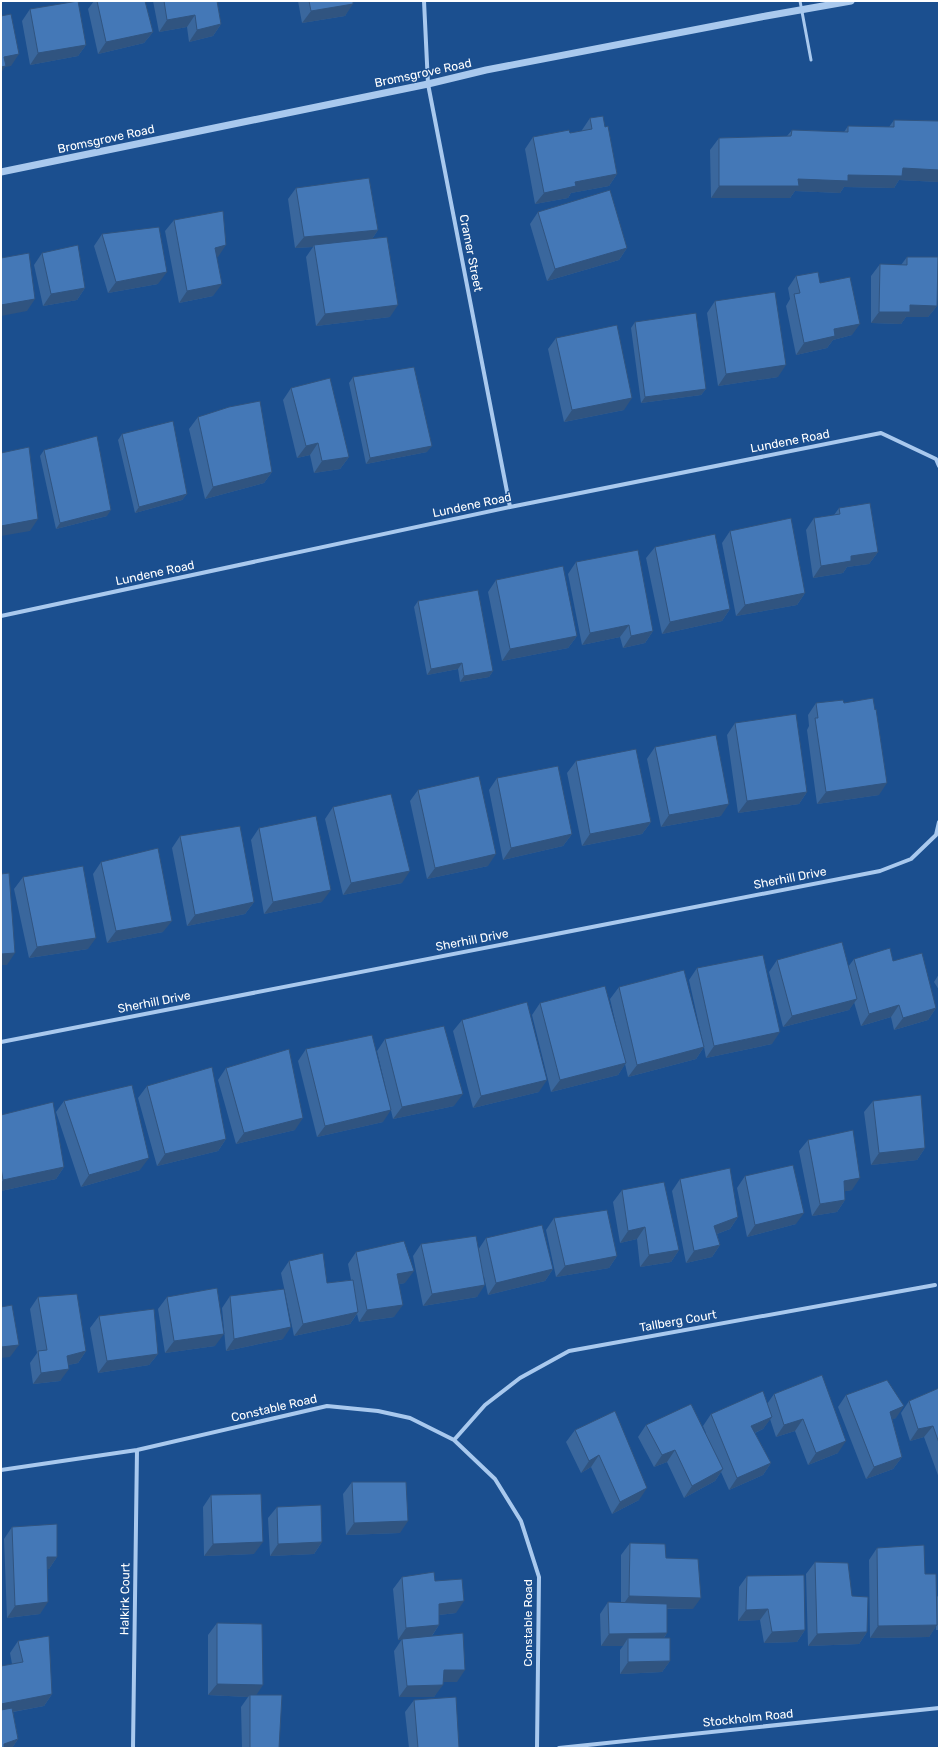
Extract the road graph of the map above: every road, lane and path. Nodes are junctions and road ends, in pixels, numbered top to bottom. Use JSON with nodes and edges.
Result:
{"nodes":[{"id":1,"x":424,"y":1,"type":"edge"},
{"id":2,"x":800,"y":1,"type":"edge"},
{"id":3,"x":851,"y":1,"type":"edge"},
{"id":4,"x":801,"y":9,"type":"junction"},
{"id":5,"x":811,"y":60,"type":"dead end"},
{"id":6,"x":428,"y":84,"type":"junction"},
{"id":7,"x":1,"y":172,"type":"edge"},
{"id":8,"x":939,"y":466,"type":"edge"},
{"id":9,"x":510,"y":507,"type":"junction"},
{"id":10,"x":1,"y":616,"type":"edge"},
{"id":11,"x":939,"y":822,"type":"edge"},
{"id":12,"x":1,"y":1042,"type":"edge"},
{"id":13,"x":935,"y":1285,"type":"dead end"},
{"id":14,"x":454,"y":1440,"type":"junction"},
{"id":15,"x":137,"y":1450,"type":"junction"},
{"id":16,"x":1,"y":1470,"type":"edge"},
{"id":17,"x":939,"y":1708,"type":"edge"},
{"id":18,"x":133,"y":1748,"type":"edge"},
{"id":19,"x":537,"y":1748,"type":"edge"},
{"id":20,"x":559,"y":1748,"type":"edge"}],
"edges":[{"from":1,"to":6,"type":"street","name":"Cramer Street"},
{"from":2,"to":4,"type":"lane"},
{"from":3,"to":4,"type":"street","name":"Bromsgrove Road"},
{"from":4,"to":5,"type":"lane"},
{"from":4,"to":6,"type":"street","name":"Bromsgrove Road"},
{"from":6,"to":7,"type":"street","name":"Bromsgrove Road"},
{"from":6,"to":9,"type":"street","name":"Cramer Street"},
{"from":8,"to":9,"type":"street","name":"Lundene Road"},
{"from":9,"to":10,"type":"street","name":"Lundene Road"},
{"from":11,"to":12,"type":"street","name":"Sherhill Drive"},
{"from":13,"to":14,"type":"street","name":"Tallberg Court"},
{"from":14,"to":15,"type":"street","name":"Constable Road"},
{"from":14,"to":19,"type":"street","name":"Constable Road"},
{"from":15,"to":16,"type":"street","name":"Constable Road"},
{"from":15,"to":18,"type":"street","name":"Halkirk Court"},
{"from":17,"to":20,"type":"street","name":"Stockholm Road"}]}
